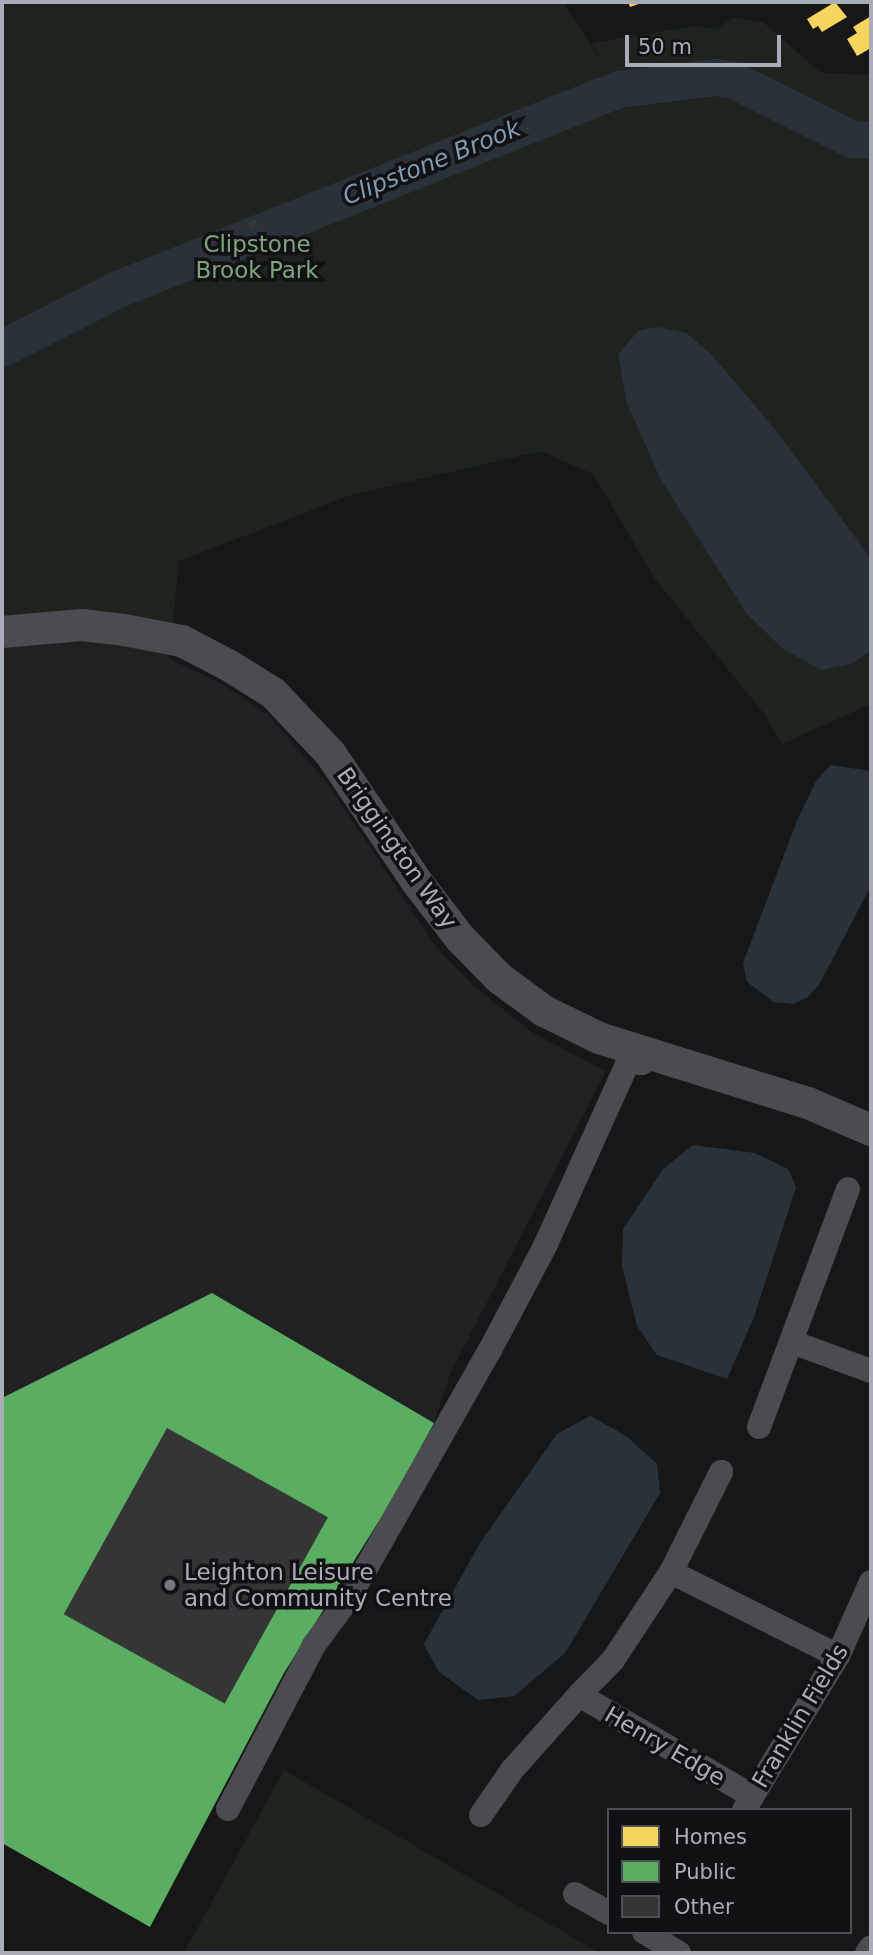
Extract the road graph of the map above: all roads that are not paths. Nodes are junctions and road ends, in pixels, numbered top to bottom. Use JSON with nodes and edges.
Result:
{"nodes":[{"id":1,"x":2,"y":632,"type":"edge"},
{"id":2,"x":646,"y":1054,"type":"junction"},
{"id":3,"x":871,"y":1130,"type":"edge"},
{"id":4,"x":848,"y":1189,"type":"dead end"},
{"id":5,"x":792,"y":1342,"type":"junction"},
{"id":6,"x":871,"y":1371,"type":"edge"},
{"id":7,"x":759,"y":1427,"type":"dead end"},
{"id":8,"x":720,"y":1472,"type":"dead end"},
{"id":9,"x":671,"y":1572,"type":"junction"},
{"id":10,"x":871,"y":1582,"type":"edge"},
{"id":11,"x":838,"y":1656,"type":"junction"},
{"id":12,"x":579,"y":1695,"type":"junction"},
{"id":13,"x":748,"y":1803,"type":"edge"},
{"id":14,"x":228,"y":1809,"type":"dead end"},
{"id":15,"x":481,"y":1815,"type":"dead end"},
{"id":16,"x":575,"y":1894,"type":"dead end"},
{"id":17,"x":607,"y":1912,"type":"edge"},
{"id":18,"x":871,"y":1947,"type":"edge"},
{"id":19,"x":867,"y":1953,"type":"edge"}],
"edges":[{"from":1,"to":2,"type":"street","name":"Briggington Way"},
{"from":2,"to":3,"type":"street","name":"Briggington Way"},
{"from":2,"to":14,"type":"street"},
{"from":4,"to":5,"type":"street"},
{"from":5,"to":6,"type":"street"},
{"from":5,"to":7,"type":"street"},
{"from":8,"to":9,"type":"street","name":"Henry Edge"},
{"from":9,"to":11,"type":"street"},
{"from":9,"to":12,"type":"street","name":"Henry Edge"},
{"from":10,"to":11,"type":"street","name":"Franklin Fields"},
{"from":11,"to":13,"type":"street","name":"Franklin Fields"},
{"from":12,"to":13,"type":"street","name":"Henry Edge"},
{"from":12,"to":15,"type":"street","name":"Henry Edge"},
{"from":16,"to":17,"type":"street"},
{"from":18,"to":19,"type":"street"}]}
